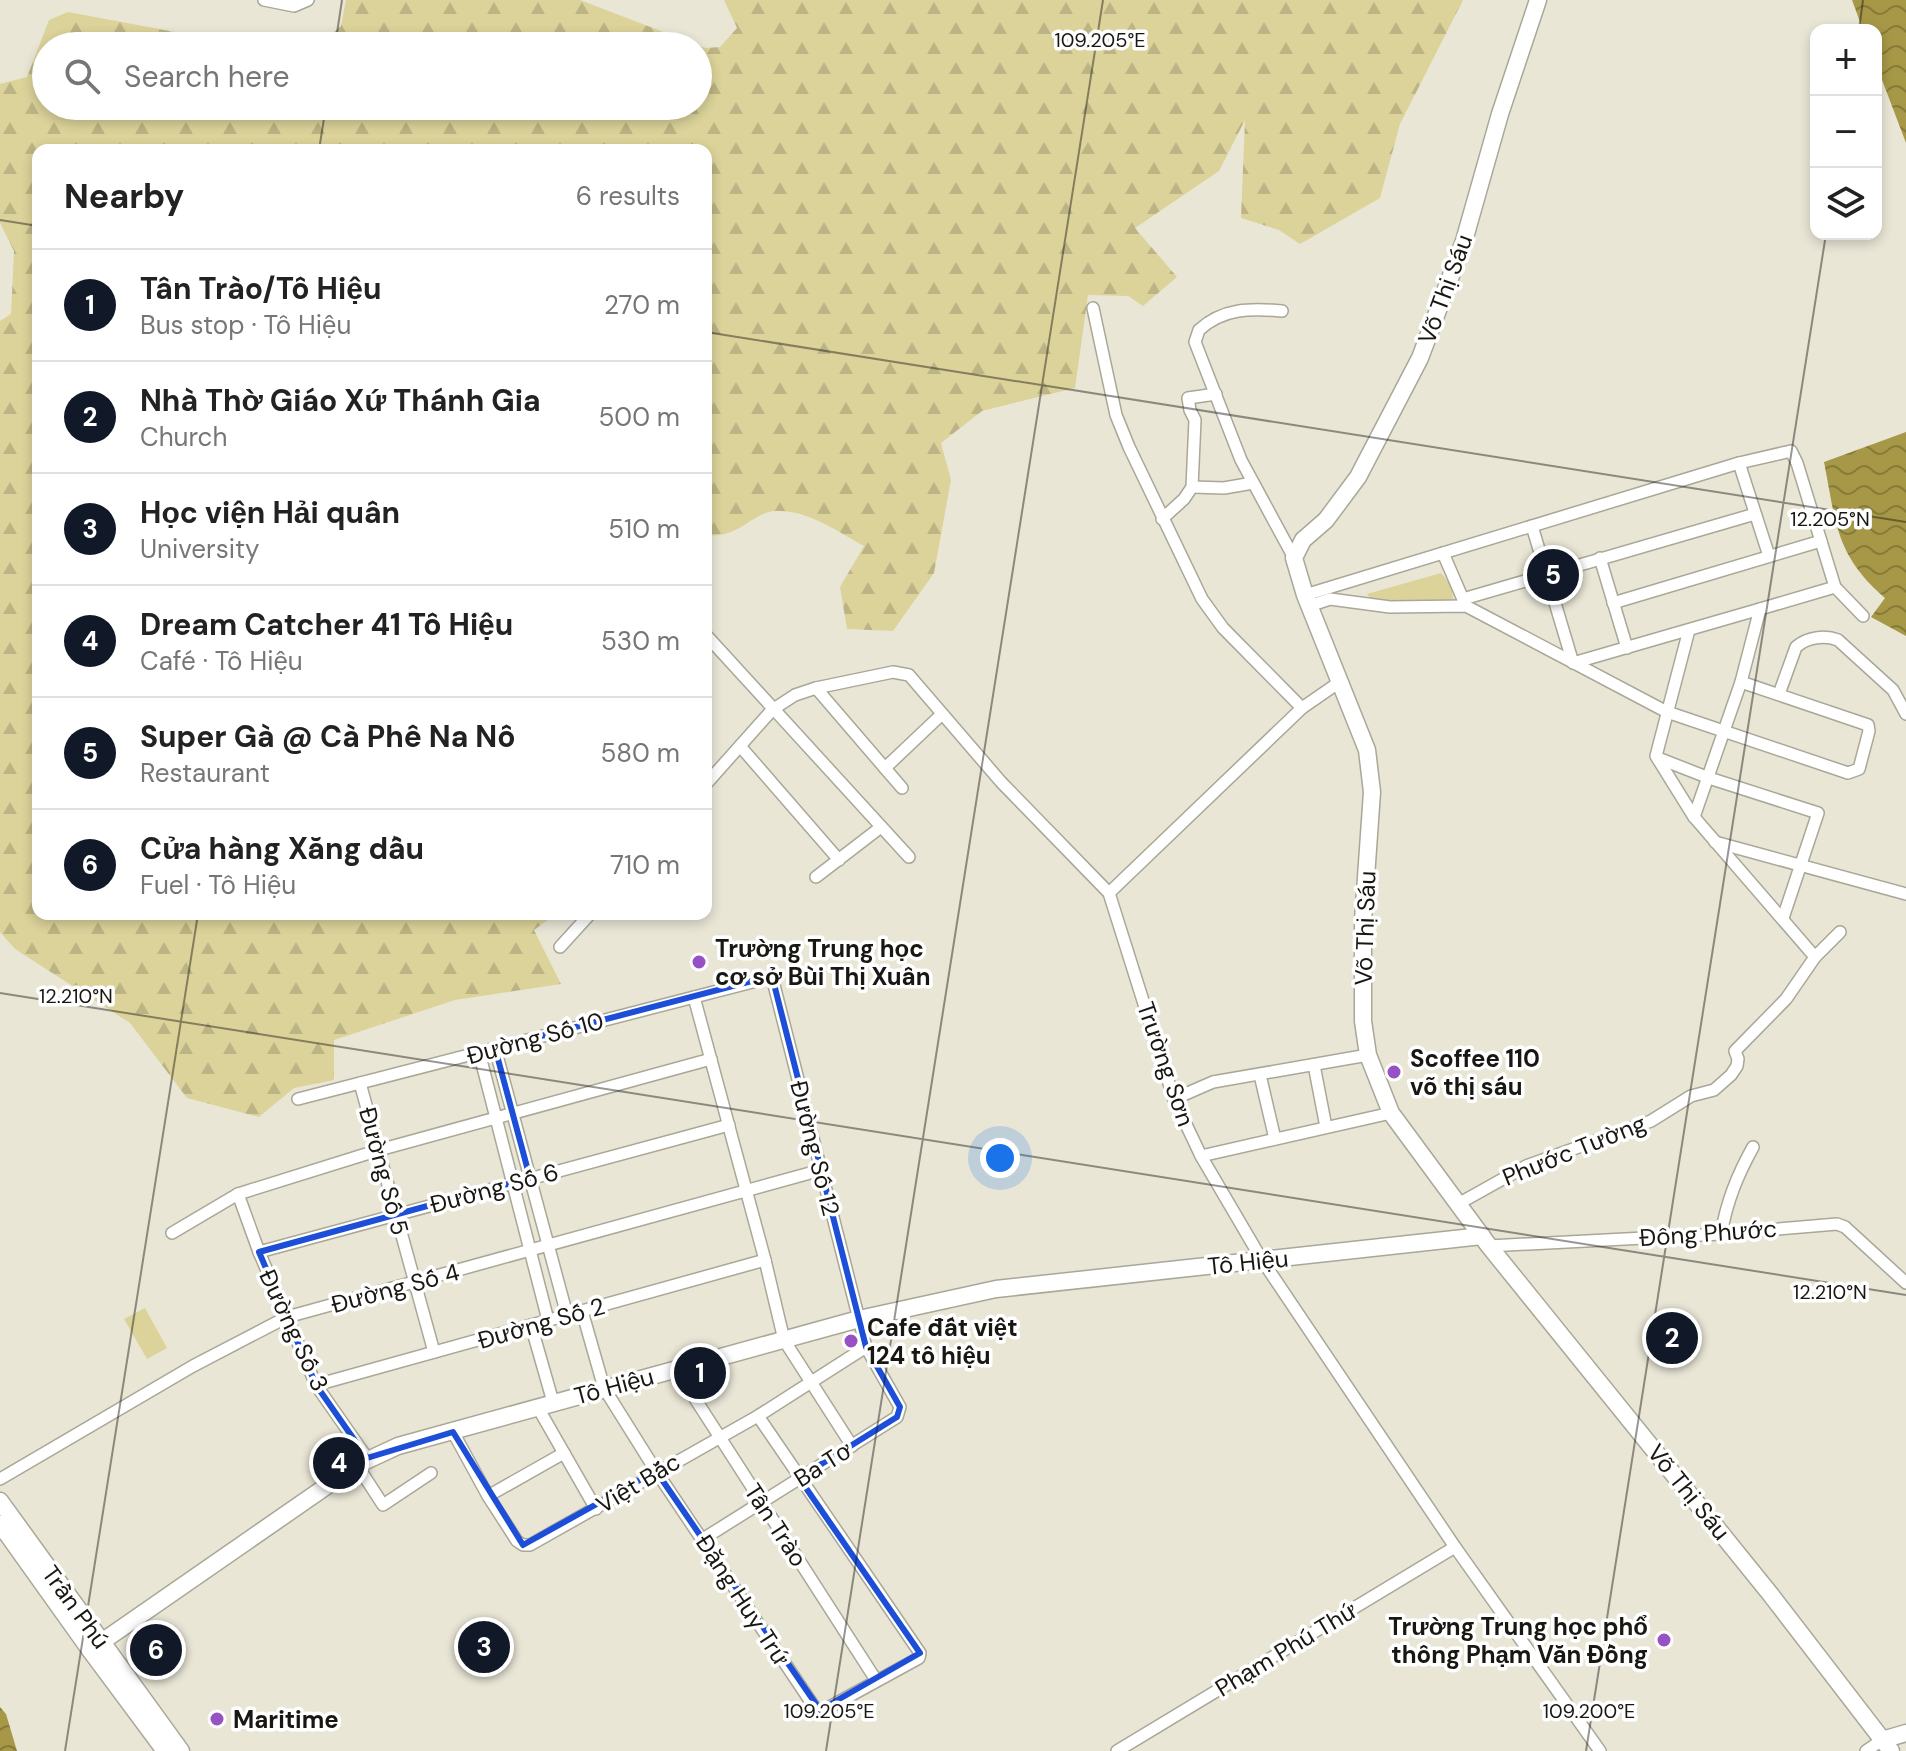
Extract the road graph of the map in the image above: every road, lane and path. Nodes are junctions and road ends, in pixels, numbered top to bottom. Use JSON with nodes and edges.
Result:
{"nodes":[{"id":1,"x":264,"y":0,"type":"edge"},
{"id":2,"x":308,"y":0,"type":"edge"},
{"id":3,"x":1538,"y":0,"type":"edge"},
{"id":4,"x":1093,"y":308,"type":"dead end"},
{"id":5,"x":1282,"y":311,"type":"dead end"},
{"id":6,"x":1216,"y":394,"type":"junction"},
{"id":7,"x":1739,"y":463,"type":"junction"},
{"id":8,"x":1253,"y":483,"type":"junction"},
{"id":9,"x":1192,"y":487,"type":"junction"},
{"id":10,"x":1755,"y":514,"type":"junction"},
{"id":11,"x":1162,"y":519,"type":"junction"},
{"id":12,"x":1532,"y":526,"type":"junction"},
{"id":13,"x":1821,"y":541,"type":"junction"},
{"id":14,"x":1443,"y":553,"type":"junction"},
{"id":15,"x":1769,"y":556,"type":"junction"},
{"id":16,"x":1294,"y":558,"type":"junction"},
{"id":17,"x":1600,"y":558,"type":"junction"},
{"id":18,"x":1547,"y":574,"type":"junction"},
{"id":19,"x":1835,"y":587,"type":"junction"},
{"id":20,"x":1307,"y":601,"type":"junction"},
{"id":21,"x":1464,"y":602,"type":"junction"},
{"id":22,"x":1613,"y":603,"type":"junction"},
{"id":23,"x":1760,"y":609,"type":"junction"},
{"id":24,"x":1863,"y":616,"type":"dead end"},
{"id":25,"x":1689,"y":630,"type":"junction"},
{"id":26,"x":712,"y":642,"type":"edge"},
{"id":27,"x":1627,"y":648,"type":"junction"},
{"id":28,"x":1573,"y":663,"type":"junction"},
{"id":29,"x":1341,"y":681,"type":"junction"},
{"id":30,"x":1741,"y":682,"type":"junction"},
{"id":31,"x":816,"y":688,"type":"junction"},
{"id":32,"x":1779,"y":694,"type":"junction"},
{"id":33,"x":1302,"y":708,"type":"junction"},
{"id":34,"x":772,"y":710,"type":"junction"},
{"id":35,"x":1667,"y":712,"type":"junction"},
{"id":36,"x":942,"y":714,"type":"junction"},
{"id":37,"x":1906,"y":714,"type":"edge"},
{"id":38,"x":1724,"y":733,"type":"junction"},
{"id":39,"x":740,"y":746,"type":"junction"},
{"id":40,"x":1657,"y":758,"type":"junction"},
{"id":41,"x":885,"y":768,"type":"junction"},
{"id":42,"x":712,"y":777,"type":"edge"},
{"id":43,"x":1709,"y":778,"type":"junction"},
{"id":44,"x":902,"y":788,"type":"dead end"},
{"id":45,"x":1694,"y":817,"type":"junction"},
{"id":46,"x":881,"y":827,"type":"junction"},
{"id":47,"x":1715,"y":842,"type":"junction"},
{"id":48,"x":909,"y":857,"type":"dead end"},
{"id":49,"x":839,"y":860,"type":"junction"},
{"id":50,"x":1802,"y":865,"type":"junction"},
{"id":51,"x":816,"y":877,"type":"dead end"},
{"id":52,"x":1109,"y":893,"type":"junction"},
{"id":53,"x":1906,"y":894,"type":"edge"},
{"id":54,"x":1783,"y":918,"type":"junction"},
{"id":55,"x":585,"y":920,"type":"edge"},
{"id":56,"x":1840,"y":932,"type":"dead end"},
{"id":57,"x":560,"y":947,"type":"dead end"},
{"id":58,"x":1815,"y":957,"type":"junction"},
{"id":59,"x":772,"y":977,"type":"joint"},
{"id":60,"x":694,"y":997,"type":"junction"},
{"id":61,"x":495,"y":1048,"type":"junction"},
{"id":62,"x":479,"y":1052,"type":"junction"},
{"id":63,"x":1368,"y":1055,"type":"junction"},
{"id":64,"x":711,"y":1059,"type":"junction"},
{"id":65,"x":1314,"y":1065,"type":"junction"},
{"id":66,"x":1260,"y":1075,"type":"junction"},
{"id":67,"x":360,"y":1083,"type":"junction"},
{"id":68,"x":298,"y":1099,"type":"dead end"},
{"id":69,"x":1174,"y":1099,"type":"junction"},
{"id":70,"x":1391,"y":1113,"type":"junction"},
{"id":71,"x":512,"y":1114,"type":"junction"},
{"id":72,"x":496,"y":1118,"type":"junction"},
{"id":73,"x":729,"y":1125,"type":"junction"},
{"id":74,"x":1326,"y":1127,"type":"junction"},
{"id":75,"x":1275,"y":1139,"type":"junction"},
{"id":76,"x":1753,"y":1147,"type":"dead end"},
{"id":77,"x":379,"y":1150,"type":"junction"},
{"id":78,"x":1201,"y":1156,"type":"junction"},
{"id":79,"x":821,"y":1170,"type":"junction"},
{"id":80,"x":530,"y":1178,"type":"junction"},
{"id":81,"x":512,"y":1183,"type":"junction"},
{"id":82,"x":747,"y":1190,"type":"junction"},
{"id":83,"x":238,"y":1194,"type":"junction"},
{"id":84,"x":1458,"y":1204,"type":"junction"},
{"id":85,"x":396,"y":1214,"type":"junction"},
{"id":86,"x":172,"y":1233,"type":"dead end"},
{"id":87,"x":1721,"y":1234,"type":"junction"},
{"id":88,"x":1485,"y":1241,"type":"junction"},
{"id":89,"x":548,"y":1246,"type":"junction"},
{"id":90,"x":530,"y":1251,"type":"junction"},
{"id":91,"x":259,"y":1252,"type":"junction"},
{"id":92,"x":765,"y":1260,"type":"junction"},
{"id":93,"x":1262,"y":1260,"type":"junction"},
{"id":94,"x":415,"y":1282,"type":"junction"},
{"id":95,"x":1906,"y":1283,"type":"edge"},
{"id":96,"x":582,"y":1311,"type":"junction"},
{"id":97,"x":567,"y":1315,"type":"junction"},
{"id":98,"x":287,"y":1317,"type":"junction"},
{"id":99,"x":859,"y":1319,"type":"junction"},
{"id":100,"x":548,"y":1320,"type":"junction"},
{"id":101,"x":531,"y":1325,"type":"junction"},
{"id":102,"x":784,"y":1340,"type":"junction"},
{"id":103,"x":866,"y":1347,"type":"junction"},
{"id":104,"x":434,"y":1352,"type":"junction"},
{"id":105,"x":676,"y":1369,"type":"junction"},
{"id":106,"x":811,"y":1383,"type":"junction"},
{"id":107,"x":316,"y":1385,"type":"junction"},
{"id":108,"x":604,"y":1388,"type":"junction"},
{"id":109,"x":545,"y":1404,"type":"junction"},
{"id":110,"x":900,"y":1413,"type":"joint"},
{"id":111,"x":758,"y":1416,"type":"junction"},
{"id":112,"x":453,"y":1432,"type":"junction"},
{"id":113,"x":719,"y":1437,"type":"junction"},
{"id":114,"x":852,"y":1446,"type":"junction"},
{"id":115,"x":564,"y":1453,"type":"junction"},
{"id":116,"x":362,"y":1462,"type":"junction"},
{"id":117,"x":656,"y":1471,"type":"junction"},
{"id":118,"x":431,"y":1473,"type":"dead end"},
{"id":119,"x":799,"y":1478,"type":"junction"},
{"id":120,"x":0,"y":1479,"type":"edge"},
{"id":121,"x":488,"y":1496,"type":"junction"},
{"id":122,"x":0,"y":1501,"type":"edge"},
{"id":123,"x":761,"y":1502,"type":"junction"},
{"id":124,"x":596,"y":1509,"type":"junction"},
{"id":125,"x":0,"y":1524,"type":"edge"},
{"id":126,"x":703,"y":1539,"type":"junction"},
{"id":127,"x":1455,"y":1547,"type":"junction"},
{"id":128,"x":95,"y":1646,"type":"junction"},
{"id":129,"x":876,"y":1680,"type":"junction"},
{"id":130,"x":1906,"y":1733,"type":"edge"},
{"id":131,"x":1886,"y":1745,"type":"edge"},
{"id":132,"x":165,"y":1751,"type":"edge"},
{"id":133,"x":181,"y":1751,"type":"edge"},
{"id":134,"x":1117,"y":1751,"type":"edge"},
{"id":135,"x":1600,"y":1751,"type":"edge"},
{"id":136,"x":1866,"y":1751,"type":"edge"}],
"edges":[{"from":1,"to":2,"type":"street"},
{"from":3,"to":16,"type":"main road","name":"Võ Thị Sáu"},
{"from":4,"to":11,"type":"street"},
{"from":5,"to":6,"type":"street"},
{"from":6,"to":8,"type":"street"},
{"from":6,"to":9,"type":"street"},
{"from":7,"to":10,"type":"street"},
{"from":7,"to":12,"type":"street"},
{"from":7,"to":13,"type":"street"},
{"from":8,"to":9,"type":"street"},
{"from":8,"to":16,"type":"street"},
{"from":9,"to":11,"type":"street"},
{"from":10,"to":15,"type":"street"},
{"from":10,"to":17,"type":"street"},
{"from":11,"to":33,"type":"street"},
{"from":12,"to":14,"type":"street"},
{"from":12,"to":18,"type":"street"},
{"from":13,"to":15,"type":"street"},
{"from":13,"to":19,"type":"street"},
{"from":14,"to":20,"type":"street"},
{"from":14,"to":21,"type":"street"},
{"from":15,"to":22,"type":"street"},
{"from":16,"to":20,"type":"main road","name":"Võ Thị Sáu"},
{"from":17,"to":18,"type":"street"},
{"from":17,"to":22,"type":"street"},
{"from":18,"to":21,"type":"street"},
{"from":18,"to":28,"type":"street"},
{"from":19,"to":23,"type":"street"},
{"from":19,"to":24,"type":"street"},
{"from":20,"to":21,"type":"street"},
{"from":20,"to":29,"type":"main road","name":"Võ Thị Sáu"},
{"from":21,"to":28,"type":"street"},
{"from":22,"to":27,"type":"street"},
{"from":23,"to":25,"type":"street"},
{"from":23,"to":30,"type":"street"},
{"from":25,"to":27,"type":"street"},
{"from":25,"to":35,"type":"street"},
{"from":26,"to":34,"type":"street"},
{"from":27,"to":28,"type":"street"},
{"from":28,"to":35,"type":"street"},
{"from":29,"to":33,"type":"street"},
{"from":29,"to":63,"type":"main road","name":"Võ Thị Sáu"},
{"from":30,"to":32,"type":"street"},
{"from":30,"to":38,"type":"street"},
{"from":31,"to":34,"type":"street","name":"Trường Sơn"},
{"from":31,"to":36,"type":"street","name":"Trường Sơn"},
{"from":31,"to":41,"type":"street"},
{"from":32,"to":37,"type":"street"},
{"from":32,"to":38,"type":"street"},
{"from":33,"to":52,"type":"street"},
{"from":34,"to":39,"type":"street","name":"Trường Sơn"},
{"from":34,"to":46,"type":"street"},
{"from":35,"to":38,"type":"street"},
{"from":35,"to":40,"type":"street"},
{"from":36,"to":41,"type":"street"},
{"from":36,"to":52,"type":"street","name":"Trường Sơn"},
{"from":38,"to":43,"type":"street"},
{"from":39,"to":42,"type":"street","name":"Trường Sơn"},
{"from":39,"to":49,"type":"street"},
{"from":40,"to":43,"type":"street"},
{"from":40,"to":45,"type":"street"},
{"from":41,"to":44,"type":"street"},
{"from":43,"to":45,"type":"street"},
{"from":43,"to":50,"type":"street"},
{"from":45,"to":47,"type":"street"},
{"from":46,"to":48,"type":"street"},
{"from":46,"to":49,"type":"street"},
{"from":47,"to":50,"type":"street"},
{"from":47,"to":54,"type":"street"},
{"from":49,"to":51,"type":"street"},
{"from":50,"to":53,"type":"street"},
{"from":50,"to":54,"type":"street"},
{"from":52,"to":69,"type":"street","name":"Trường Sơn"},
{"from":54,"to":58,"type":"street"},
{"from":55,"to":57,"type":"street"},
{"from":56,"to":58,"type":"street"},
{"from":58,"to":84,"type":"street","name":"Phước Tường"},
{"from":59,"to":60,"type":"street","name":"Đường Số 10"},
{"from":59,"to":79,"type":"street","name":"Đường Số 12"},
{"from":60,"to":61,"type":"street","name":"Đường Số 10"},
{"from":60,"to":64,"type":"street"},
{"from":61,"to":62,"type":"street","name":"Đường Số 10"},
{"from":61,"to":71,"type":"street"},
{"from":62,"to":67,"type":"street","name":"Đường Số 10"},
{"from":62,"to":72,"type":"street"},
{"from":63,"to":65,"type":"street"},
{"from":63,"to":70,"type":"main road","name":"Võ Thị Sáu"},
{"from":64,"to":71,"type":"street"},
{"from":64,"to":73,"type":"street"},
{"from":65,"to":66,"type":"street"},
{"from":65,"to":74,"type":"street"},
{"from":66,"to":69,"type":"street"},
{"from":66,"to":75,"type":"street"},
{"from":67,"to":68,"type":"street","name":"Đường Số 10"},
{"from":67,"to":77,"type":"street","name":"Đường Số 5"},
{"from":69,"to":78,"type":"street","name":"Trường Sơn"},
{"from":70,"to":74,"type":"street"},
{"from":70,"to":84,"type":"main road","name":"Võ Thị Sáu"},
{"from":71,"to":72,"type":"street"},
{"from":71,"to":80,"type":"street"},
{"from":72,"to":77,"type":"street"},
{"from":72,"to":81,"type":"street"},
{"from":73,"to":80,"type":"street","name":"Đường Số 6"},
{"from":73,"to":82,"type":"street"},
{"from":74,"to":75,"type":"street"},
{"from":75,"to":78,"type":"street"},
{"from":76,"to":87,"type":"street"},
{"from":77,"to":83,"type":"street"},
{"from":77,"to":85,"type":"street","name":"Đường Số 5"},
{"from":78,"to":93,"type":"street","name":"Trường Sơn"},
{"from":79,"to":82,"type":"street","name":"Đường Số 4"},
{"from":79,"to":99,"type":"street","name":"Đường Số 12"},
{"from":80,"to":81,"type":"street","name":"Đường Số 6"},
{"from":80,"to":89,"type":"street"},
{"from":81,"to":85,"type":"street","name":"Đường Số 6"},
{"from":81,"to":90,"type":"street"},
{"from":82,"to":89,"type":"street","name":"Đường Số 4"},
{"from":82,"to":92,"type":"street"},
{"from":83,"to":86,"type":"street"},
{"from":83,"to":91,"type":"street","name":"Đường Số 3"},
{"from":84,"to":88,"type":"main road","name":"Võ Thị Sáu"},
{"from":85,"to":91,"type":"street","name":"Đường Số 6"},
{"from":85,"to":94,"type":"street","name":"Đường Số 5"},
{"from":87,"to":88,"type":"street","name":"Đông Phước"},
{"from":87,"to":95,"type":"street","name":"Đông Phước"},
{"from":88,"to":93,"type":"main road","name":"Tô Hiệu"},
{"from":88,"to":131,"type":"main road","name":"Võ Thị Sáu"},
{"from":89,"to":90,"type":"street","name":"Đường Số 4"},
{"from":89,"to":97,"type":"street"},
{"from":90,"to":94,"type":"street","name":"Đường Số 4"},
{"from":90,"to":100,"type":"street"},
{"from":91,"to":98,"type":"street","name":"Đường Số 3"},
{"from":92,"to":96,"type":"street","name":"Đường Số 2"},
{"from":92,"to":102,"type":"street"},
{"from":93,"to":99,"type":"main road","name":"Tô Hiệu"},
{"from":93,"to":127,"type":"street","name":"Trường Sơn"},
{"from":94,"to":98,"type":"street","name":"Đường Số 4"},
{"from":94,"to":104,"type":"street","name":"Đường Số 5"},
{"from":96,"to":97,"type":"street","name":"Đường Số 2"},
{"from":96,"to":108,"type":"street","name":"Đặng Huy Trứ"},
{"from":97,"to":100,"type":"street","name":"Đường Số 2"},
{"from":98,"to":107,"type":"street","name":"Đường Số 3"},
{"from":98,"to":120,"type":"street","name":"Đường Số 4"},
{"from":99,"to":102,"type":"main road","name":"Tô Hiệu"},
{"from":99,"to":103,"type":"street","name":"Đường Số 12"},
{"from":100,"to":101,"type":"street","name":"Đường Số 2"},
{"from":101,"to":104,"type":"street","name":"Đường Số 2"},
{"from":101,"to":109,"type":"street"},
{"from":102,"to":105,"type":"main road","name":"Tô Hiệu"},
{"from":102,"to":106,"type":"street"},
{"from":103,"to":106,"type":"street","name":"Việt Bắc"},
{"from":103,"to":110,"type":"street","name":"Đường Số 12"},
{"from":104,"to":107,"type":"street","name":"Đường Số 2"},
{"from":105,"to":108,"type":"main road","name":"Tô Hiệu"},
{"from":105,"to":113,"type":"street","name":"Tân Trào"},
{"from":106,"to":111,"type":"street","name":"Việt Bắc"},
{"from":106,"to":114,"type":"street"},
{"from":107,"to":116,"type":"street","name":"Đường Số 3"},
{"from":108,"to":109,"type":"main road","name":"Tô Hiệu"},
{"from":108,"to":117,"type":"street","name":"Đặng Huy Trứ"},
{"from":109,"to":112,"type":"main road","name":"Tô Hiệu"},
{"from":109,"to":115,"type":"street"},
{"from":110,"to":114,"type":"street","name":"Ba Tơ"},
{"from":111,"to":113,"type":"street","name":"Việt Bắc"},
{"from":111,"to":119,"type":"street","name":"Đặng Huy Trứ"},
{"from":112,"to":116,"type":"main road","name":"Tô Hiệu"},
{"from":112,"to":121,"type":"street","name":"Việt Bắc"},
{"from":113,"to":117,"type":"street","name":"Việt Bắc"},
{"from":113,"to":123,"type":"street","name":"Tân Trào"},
{"from":114,"to":119,"type":"street","name":"Ba Tơ"},
{"from":115,"to":121,"type":"street"},
{"from":115,"to":124,"type":"street"},
{"from":116,"to":118,"type":"street","name":"Đường Số 3"},
{"from":116,"to":128,"type":"main road","name":"Tô Hiệu"},
{"from":117,"to":124,"type":"street","name":"Việt Bắc"},
{"from":117,"to":126,"type":"street","name":"Đặng Huy Trứ"},
{"from":119,"to":123,"type":"street","name":"Ba Tơ"},
{"from":119,"to":129,"type":"street","name":"Đặng Huy Trứ"},
{"from":121,"to":124,"type":"street","name":"Việt Bắc"},
{"from":122,"to":128,"type":"main road","name":"Trần Phú"},
{"from":123,"to":126,"type":"street","name":"Ba Tơ"},
{"from":123,"to":129,"type":"street","name":"Tân Trào"},
{"from":125,"to":128,"type":"main road","name":"Trần Phú"},
{"from":126,"to":129,"type":"street","name":"Đặng Huy Trứ"},
{"from":127,"to":134,"type":"street","name":"Phạm Phú Thứ"},
{"from":127,"to":135,"type":"street","name":"Trường Sơn"},
{"from":128,"to":132,"type":"main road","name":"Trần Phú"},
{"from":128,"to":133,"type":"main road","name":"Trần Phú"},
{"from":130,"to":131,"type":"main road"},
{"from":131,"to":136,"type":"street"}]}
